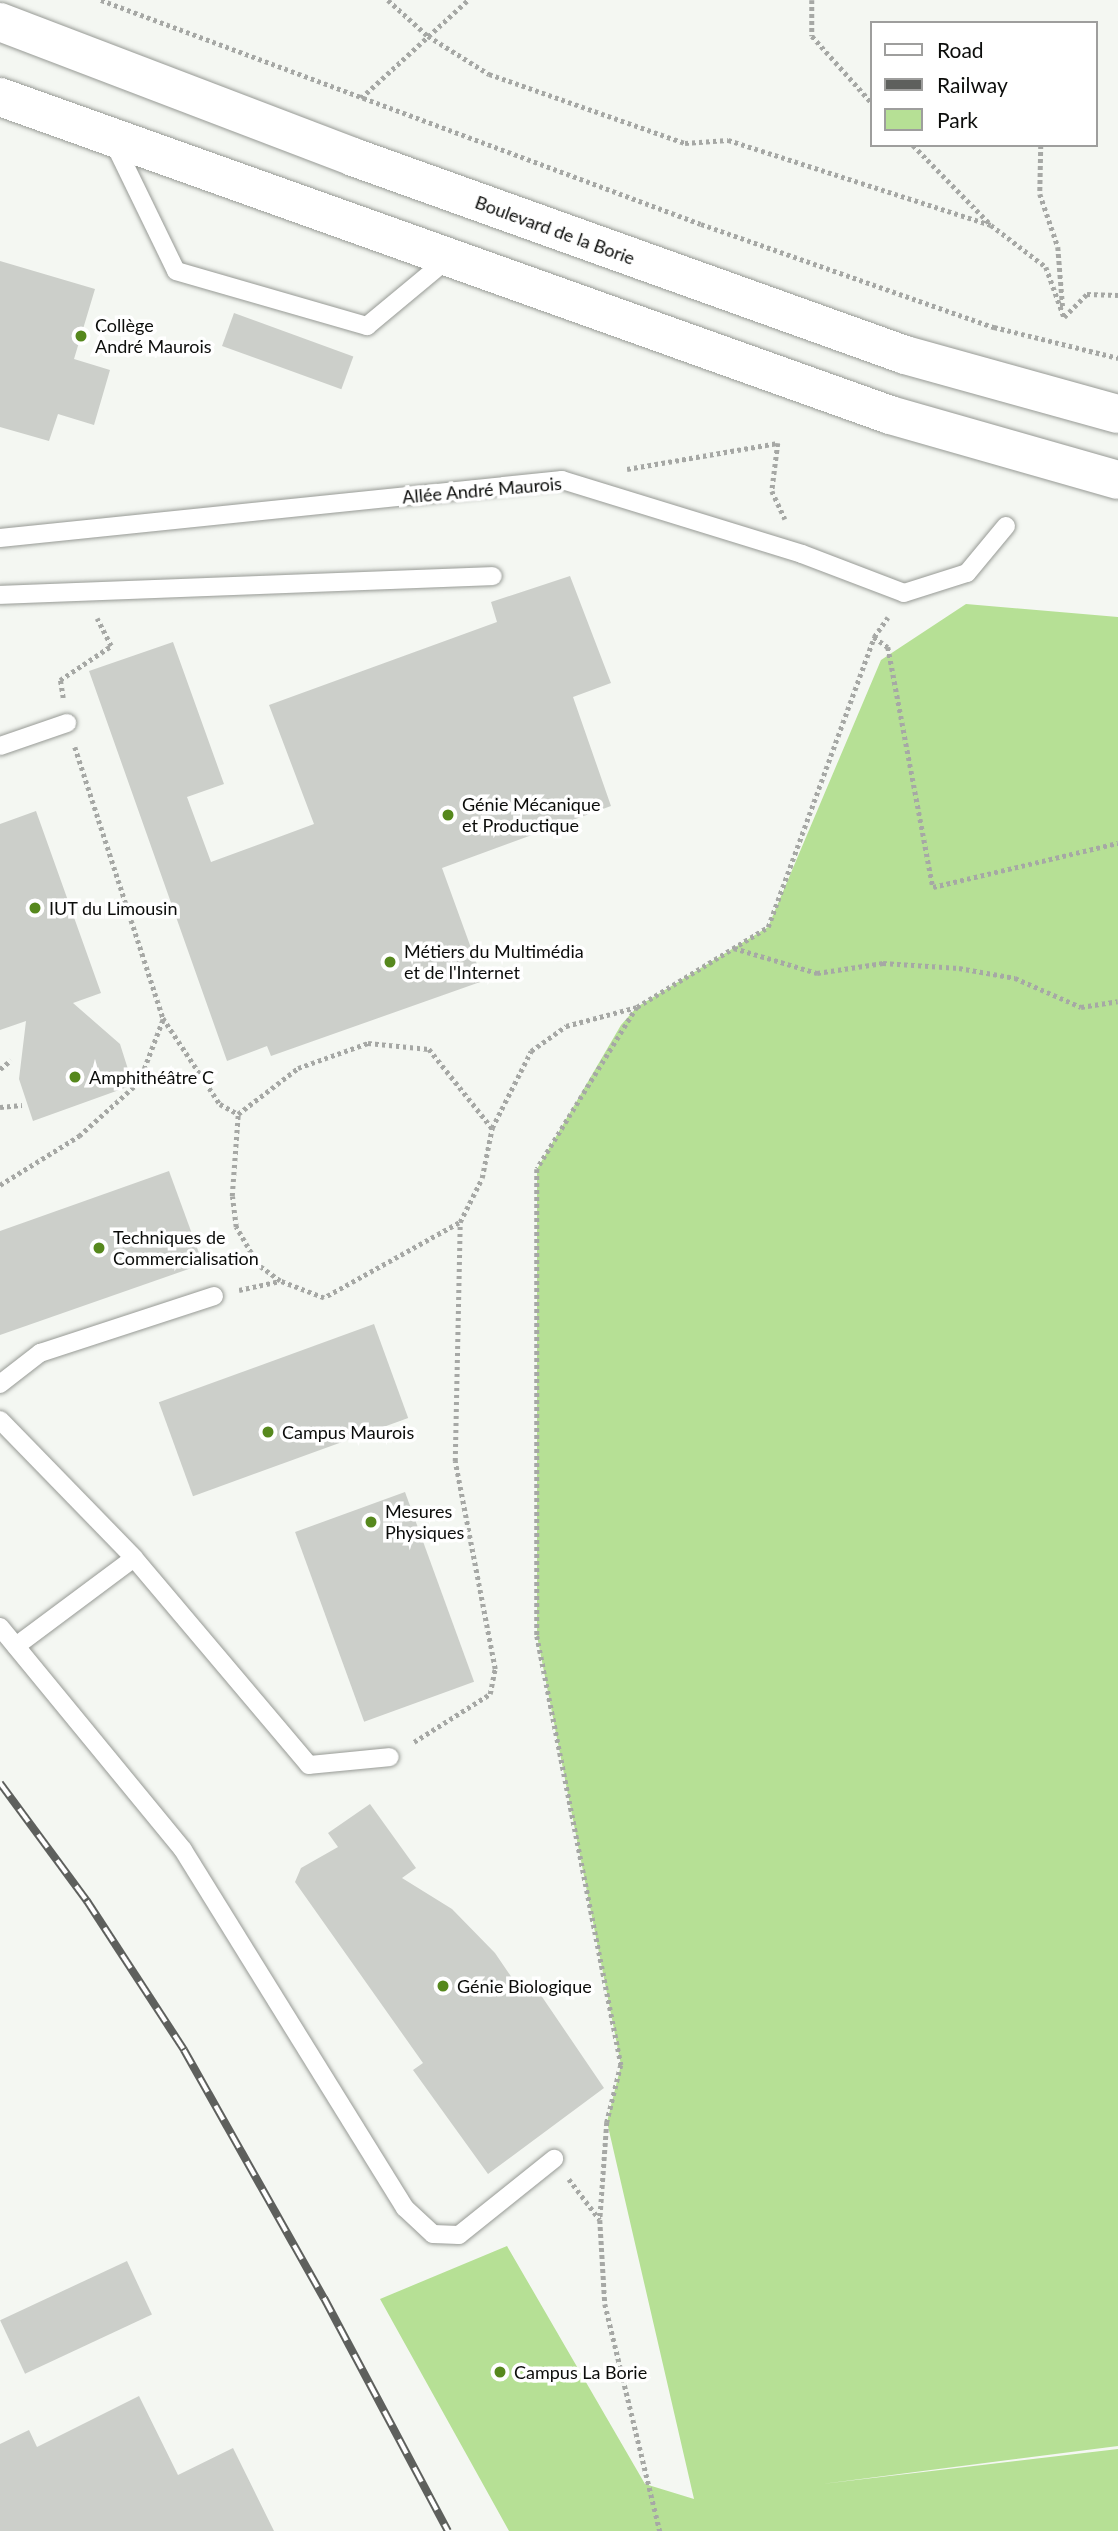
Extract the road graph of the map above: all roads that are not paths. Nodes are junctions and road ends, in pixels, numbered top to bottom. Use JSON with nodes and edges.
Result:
{"nodes":[{"id":1,"x":0,"y":22,"type":"edge"},
{"id":2,"x":0,"y":97,"type":"edge"},
{"id":3,"x":112,"y":138,"type":"junction"},
{"id":4,"x":449,"y":258,"type":"junction"},
{"id":5,"x":1118,"y":414,"type":"edge"},
{"id":6,"x":1118,"y":480,"type":"edge"},
{"id":7,"x":1006,"y":526,"type":"dead end"},
{"id":8,"x":0,"y":538,"type":"edge"},
{"id":9,"x":493,"y":576,"type":"dead end"},
{"id":10,"x":0,"y":595,"type":"edge"},
{"id":11,"x":67,"y":723,"type":"road end"},
{"id":12,"x":0,"y":746,"type":"edge"},
{"id":13,"x":214,"y":1296,"type":"road end"},
{"id":14,"x":0,"y":1384,"type":"edge"},
{"id":15,"x":0,"y":1420,"type":"edge"},
{"id":16,"x":134,"y":1559,"type":"junction"},
{"id":17,"x":0,"y":1627,"type":"edge"},
{"id":18,"x":16,"y":1646,"type":"junction"},
{"id":19,"x":390,"y":1757,"type":"road end"},
{"id":20,"x":554,"y":2159,"type":"road end"}],
"edges":[{"from":1,"to":5,"type":"main road","name":"Boulevard de la Borie"},
{"from":2,"to":3,"type":"main road"},
{"from":3,"to":4,"type":"main road"},
{"from":3,"to":4,"type":"lane"},
{"from":4,"to":6,"type":"main road"},
{"from":7,"to":8,"type":"lane","name":"Allée André Maurois"},
{"from":9,"to":10,"type":"lane"},
{"from":11,"to":12,"type":"lane"},
{"from":13,"to":14,"type":"lane"},
{"from":15,"to":16,"type":"lane"},
{"from":16,"to":18,"type":"lane"},
{"from":16,"to":19,"type":"lane"},
{"from":17,"to":18,"type":"lane"},
{"from":18,"to":20,"type":"lane"}]}
